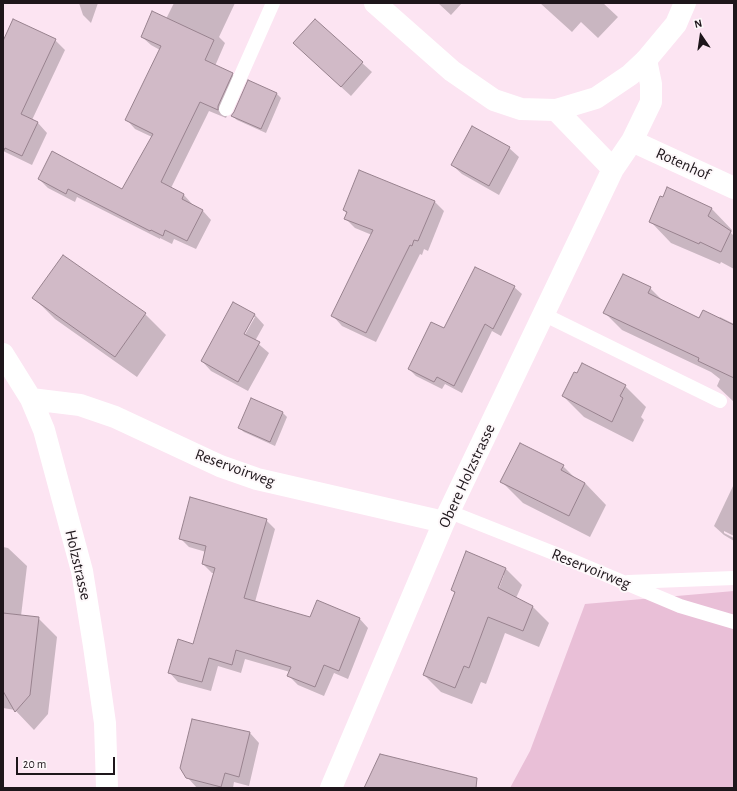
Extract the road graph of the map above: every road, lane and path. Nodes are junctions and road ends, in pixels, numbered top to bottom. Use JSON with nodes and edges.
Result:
{"nodes":[{"id":1,"x":273,"y":3,"type":"edge"},
{"id":2,"x":375,"y":3,"type":"edge"},
{"id":3,"x":685,"y":3,"type":"edge"},
{"id":4,"x":646,"y":60,"type":"junction"},
{"id":5,"x":226,"y":109,"type":"dead end"},
{"id":6,"x":556,"y":110,"type":"junction"},
{"id":7,"x":632,"y":141,"type":"junction"},
{"id":8,"x":613,"y":169,"type":"junction"},
{"id":9,"x":734,"y":188,"type":"edge"},
{"id":10,"x":543,"y":314,"type":"junction"},
{"id":11,"x":3,"y":354,"type":"edge"},
{"id":12,"x":31,"y":399,"type":"junction"},
{"id":13,"x":720,"y":401,"type":"dead end"},
{"id":14,"x":447,"y":517,"type":"junction"},
{"id":15,"x":734,"y":578,"type":"edge"},
{"id":16,"x":622,"y":582,"type":"junction"},
{"id":17,"x":734,"y":622,"type":"edge"},
{"id":18,"x":107,"y":788,"type":"edge"},
{"id":19,"x":331,"y":788,"type":"edge"}],
"edges":[{"from":1,"to":5,"type":"lane"},
{"from":2,"to":6,"type":"street"},
{"from":3,"to":4,"type":"street"},
{"from":4,"to":6,"type":"street"},
{"from":4,"to":7,"type":"street","name":"Obere Holzstrasse"},
{"from":6,"to":8,"type":"street"},
{"from":7,"to":8,"type":"street","name":"Obere Holzstrasse"},
{"from":7,"to":9,"type":"street","name":"Rotenhof"},
{"from":8,"to":10,"type":"street","name":"Obere Holzstrasse"},
{"from":10,"to":13,"type":"lane"},
{"from":10,"to":14,"type":"street","name":"Obere Holzstrasse"},
{"from":11,"to":12,"type":"street","name":"Holzstrasse"},
{"from":12,"to":14,"type":"street","name":"Reservoirweg"},
{"from":12,"to":18,"type":"street","name":"Holzstrasse"},
{"from":14,"to":16,"type":"lane","name":"Reservoirweg"},
{"from":14,"to":19,"type":"street","name":"Obere Holzstrasse"},
{"from":15,"to":16,"type":"lane"},
{"from":16,"to":17,"type":"lane","name":"Reservoirweg"}]}
